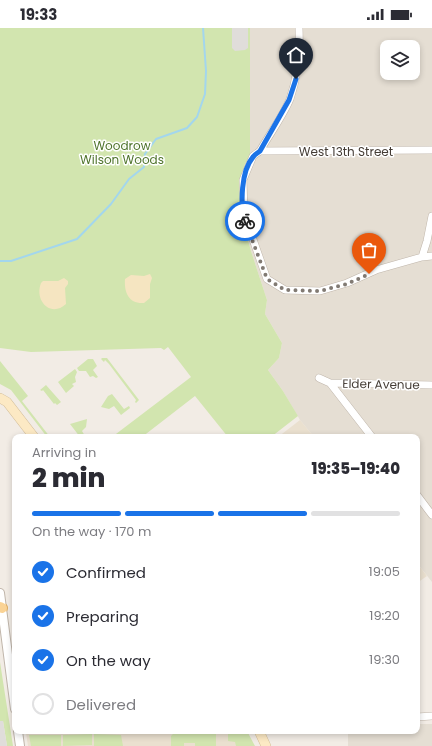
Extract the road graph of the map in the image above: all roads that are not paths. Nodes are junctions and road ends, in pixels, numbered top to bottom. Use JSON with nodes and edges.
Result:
{"nodes":[{"id":1,"x":298,"y":28,"type":"edge"},
{"id":2,"x":432,"y":150,"type":"edge"},
{"id":3,"x":260,"y":151,"type":"junction"},
{"id":4,"x":432,"y":216,"type":"edge"},
{"id":5,"x":432,"y":256,"type":"edge"},
{"id":6,"x":422,"y":257,"type":"junction"},
{"id":7,"x":319,"y":378,"type":"dead end"},
{"id":8,"x":330,"y":383,"type":"junction"},
{"id":9,"x":432,"y":384,"type":"edge"},
{"id":10,"x":0,"y":398,"type":"edge"},
{"id":11,"x":32,"y":434,"type":"edge"},
{"id":12,"x":370,"y":434,"type":"edge"},
{"id":13,"x":420,"y":500,"type":"edge"},
{"id":14,"x":432,"y":515,"type":"edge"},
{"id":15,"x":0,"y":593,"type":"edge"},
{"id":16,"x":1,"y":607,"type":"edge"},
{"id":17,"x":12,"y":687,"type":"edge"},
{"id":18,"x":432,"y":716,"type":"edge"},
{"id":19,"x":420,"y":717,"type":"edge"},
{"id":20,"x":18,"y":734,"type":"edge"},
{"id":21,"x":260,"y":734,"type":"edge"},
{"id":22,"x":20,"y":746,"type":"edge"},
{"id":23,"x":266,"y":746,"type":"edge"}],
"edges":[{"from":1,"to":3,"type":"street"},
{"from":2,"to":3,"type":"street","name":"West 13th Street"},
{"from":3,"to":6,"type":"street"},
{"from":4,"to":6,"type":"street"},
{"from":5,"to":6,"type":"street"},
{"from":7,"to":8,"type":"street"},
{"from":8,"to":9,"type":"street","name":"Elder Avenue"},
{"from":8,"to":12,"type":"street"},
{"from":10,"to":11,"type":"main road"},
{"from":13,"to":14,"type":"street"},
{"from":15,"to":16,"type":"street"},
{"from":16,"to":17,"type":"street"},
{"from":18,"to":19,"type":"street"},
{"from":20,"to":22,"type":"street"},
{"from":21,"to":23,"type":"main road"}]}
